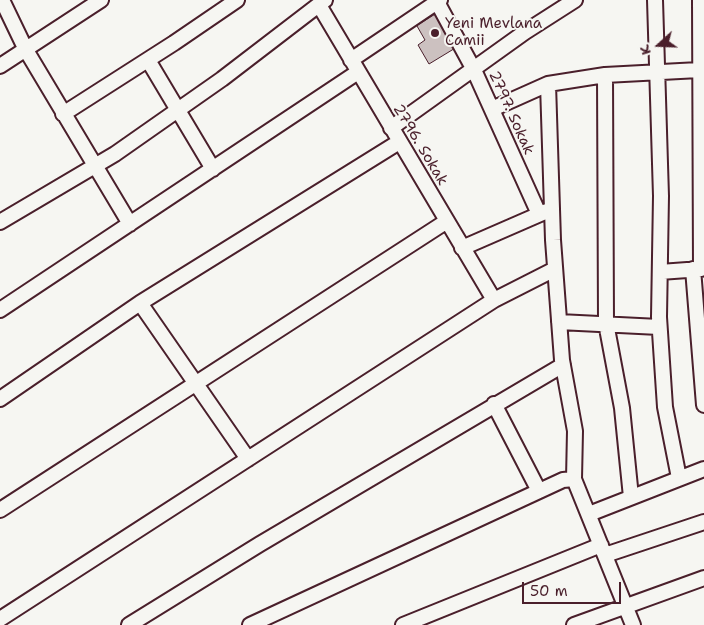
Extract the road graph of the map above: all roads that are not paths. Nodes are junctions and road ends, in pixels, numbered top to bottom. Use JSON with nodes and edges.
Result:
{"nodes":[{"id":1,"x":2,"y":0,"type":"edge"},
{"id":2,"x":101,"y":0,"type":"edge"},
{"id":3,"x":237,"y":0,"type":"edge"},
{"id":4,"x":575,"y":0,"type":"edge"},
{"id":5,"x":654,"y":0,"type":"edge"},
{"id":6,"x":700,"y":0,"type":"edge"},
{"id":7,"x":438,"y":1,"type":"edge"},
{"id":8,"x":322,"y":3,"type":"edge"},
{"id":9,"x":26,"y":50,"type":"junction"},
{"id":10,"x":148,"y":60,"type":"junction"},
{"id":11,"x":0,"y":66,"type":"edge"},
{"id":12,"x":354,"y":66,"type":"junction"},
{"id":13,"x":474,"y":70,"type":"junction"},
{"id":14,"x":699,"y":70,"type":"junction"},
{"id":15,"x":657,"y":73,"type":"junction"},
{"id":16,"x":605,"y":75,"type":"junction"},
{"id":17,"x":548,"y":84,"type":"junction"},
{"id":18,"x":492,"y":109,"type":"junction"},
{"id":19,"x":178,"y":110,"type":"junction"},
{"id":20,"x":63,"y":114,"type":"junction"},
{"id":21,"x":391,"y":128,"type":"junction"},
{"id":22,"x":400,"y":142,"type":"junction"},
{"id":23,"x":94,"y":166,"type":"junction"},
{"id":24,"x":213,"y":169,"type":"junction"},
{"id":25,"x":546,"y":212,"type":"junction"},
{"id":26,"x":0,"y":222,"type":"edge"},
{"id":27,"x":447,"y":222,"type":"junction"},
{"id":28,"x":130,"y":224,"type":"junction"},
{"id":29,"x":462,"y":248,"type":"junction"},
{"id":30,"x":555,"y":269,"type":"junction"},
{"id":31,"x":699,"y":269,"type":"edge"},
{"id":32,"x":660,"y":272,"type":"junction"},
{"id":33,"x":494,"y":300,"type":"junction"},
{"id":34,"x":140,"y":303,"type":"junction"},
{"id":35,"x":0,"y":310,"type":"edge"},
{"id":36,"x":559,"y":322,"type":"junction"},
{"id":37,"x":607,"y":326,"type":"junction"},
{"id":38,"x":660,"y":327,"type":"junction"},
{"id":39,"x":563,"y":365,"type":"junction"},
{"id":40,"x":196,"y":382,"type":"junction"},
{"id":41,"x":0,"y":399,"type":"edge"},
{"id":42,"x":494,"y":404,"type":"junction"},
{"id":43,"x":704,"y":405,"type":"edge"},
{"id":44,"x":248,"y":459,"type":"junction"},
{"id":45,"x":704,"y":469,"type":"edge"},
{"id":46,"x":680,"y":478,"type":"junction"},
{"id":47,"x":574,"y":479,"type":"junction"},
{"id":48,"x":540,"y":491,"type":"junction"},
{"id":49,"x":631,"y":497,"type":"junction"},
{"id":50,"x":1,"y":506,"type":"edge"},
{"id":51,"x":588,"y":514,"type":"junction"},
{"id":52,"x":704,"y":522,"type":"edge"},
{"id":53,"x":603,"y":550,"type":"junction"},
{"id":54,"x":704,"y":578,"type":"edge"},
{"id":55,"x":625,"y":607,"type":"junction"},
{"id":56,"x":0,"y":619,"type":"edge"},
{"id":57,"x":129,"y":625,"type":"edge"},
{"id":58,"x":250,"y":625,"type":"edge"},
{"id":59,"x":403,"y":625,"type":"edge"},
{"id":60,"x":574,"y":625,"type":"edge"},
{"id":61,"x":632,"y":625,"type":"edge"}],
"edges":[{"from":1,"to":9,"type":"street"},
{"from":2,"to":9,"type":"street"},
{"from":3,"to":10,"type":"street"},
{"from":4,"to":13,"type":"street"},
{"from":5,"to":15,"type":"street"},
{"from":6,"to":14,"type":"street"},
{"from":7,"to":12,"type":"street"},
{"from":7,"to":13,"type":"street","name":"2797. Sokak"},
{"from":8,"to":12,"type":"street","name":"2796. Sokak"},
{"from":8,"to":19,"type":"street"},
{"from":9,"to":11,"type":"street"},
{"from":9,"to":20,"type":"street"},
{"from":10,"to":19,"type":"street"},
{"from":10,"to":20,"type":"street"},
{"from":12,"to":21,"type":"street","name":"2796. Sokak"},
{"from":12,"to":24,"type":"street"},
{"from":13,"to":18,"type":"street","name":"2797. Sokak"},
{"from":13,"to":21,"type":"street"},
{"from":14,"to":15,"type":"street"},
{"from":14,"to":31,"type":"street"},
{"from":15,"to":16,"type":"street"},
{"from":15,"to":32,"type":"street"},
{"from":16,"to":17,"type":"street"},
{"from":16,"to":37,"type":"street"},
{"from":17,"to":18,"type":"street"},
{"from":17,"to":25,"type":"street"},
{"from":18,"to":25,"type":"street","name":"2797. Sokak"},
{"from":19,"to":23,"type":"street"},
{"from":19,"to":24,"type":"street"},
{"from":20,"to":23,"type":"street"},
{"from":21,"to":22,"type":"street","name":"2796. Sokak"},
{"from":22,"to":27,"type":"street","name":"2796. Sokak"},
{"from":22,"to":34,"type":"street"},
{"from":23,"to":26,"type":"street"},
{"from":23,"to":28,"type":"street"},
{"from":24,"to":28,"type":"street"},
{"from":25,"to":29,"type":"street"},
{"from":25,"to":30,"type":"street"},
{"from":27,"to":29,"type":"street","name":"2796. Sokak"},
{"from":27,"to":40,"type":"street"},
{"from":28,"to":35,"type":"street"},
{"from":29,"to":33,"type":"street","name":"2796. Sokak"},
{"from":30,"to":33,"type":"street"},
{"from":30,"to":36,"type":"street"},
{"from":31,"to":32,"type":"street"},
{"from":31,"to":43,"type":"street"},
{"from":32,"to":38,"type":"street"},
{"from":33,"to":44,"type":"street"},
{"from":34,"to":40,"type":"street"},
{"from":34,"to":41,"type":"street"},
{"from":36,"to":37,"type":"street"},
{"from":36,"to":39,"type":"street"},
{"from":37,"to":38,"type":"street"},
{"from":37,"to":49,"type":"street"},
{"from":38,"to":46,"type":"street"},
{"from":39,"to":42,"type":"street"},
{"from":39,"to":47,"type":"street"},
{"from":40,"to":44,"type":"street"},
{"from":40,"to":50,"type":"street"},
{"from":42,"to":48,"type":"street"},
{"from":42,"to":57,"type":"street"},
{"from":44,"to":56,"type":"street"},
{"from":45,"to":46,"type":"street"},
{"from":46,"to":49,"type":"street"},
{"from":47,"to":48,"type":"street"},
{"from":47,"to":51,"type":"street"},
{"from":48,"to":58,"type":"street"},
{"from":49,"to":51,"type":"street"},
{"from":51,"to":53,"type":"street"},
{"from":52,"to":53,"type":"street"},
{"from":53,"to":55,"type":"street"},
{"from":53,"to":59,"type":"street"},
{"from":54,"to":55,"type":"street"},
{"from":55,"to":60,"type":"street"},
{"from":55,"to":61,"type":"street"}]}
